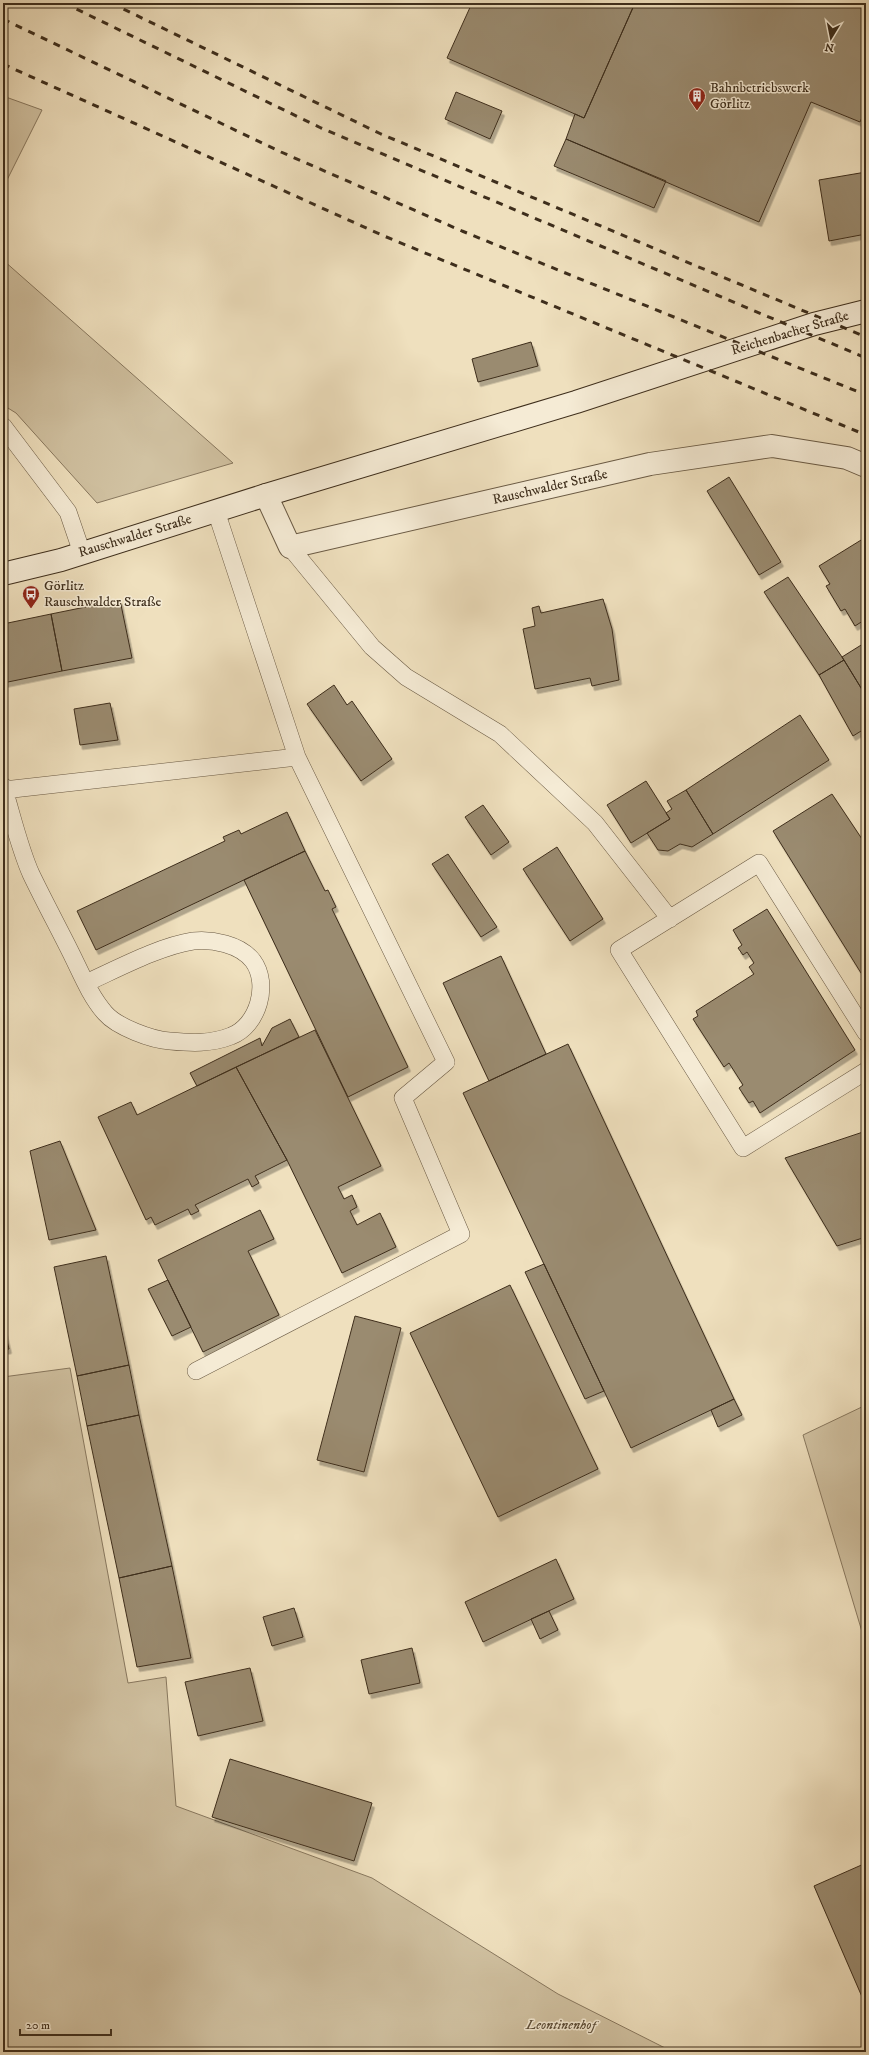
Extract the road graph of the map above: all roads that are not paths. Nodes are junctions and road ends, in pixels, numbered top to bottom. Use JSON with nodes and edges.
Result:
{"nodes":[{"id":1,"x":866,"y":311,"type":"edge"},
{"id":2,"x":715,"y":356,"type":"joint"},
{"id":3,"x":3,"y":426,"type":"edge"},
{"id":4,"x":866,"y":466,"type":"edge"},
{"id":5,"x":266,"y":495,"type":"junction"},
{"id":6,"x":216,"y":511,"type":"junction"},
{"id":7,"x":290,"y":546,"type":"junction"},
{"id":8,"x":82,"y":553,"type":"junction"},
{"id":9,"x":3,"y":574,"type":"edge"},
{"id":10,"x":297,"y":757,"type":"junction"},
{"id":11,"x":4,"y":788,"type":"edge"},
{"id":12,"x":670,"y":919,"type":"junction"},
{"id":13,"x":86,"y":983,"type":"junction"},
{"id":14,"x":866,"y":1033,"type":"edge"},
{"id":15,"x":866,"y":1071,"type":"edge"},
{"id":16,"x":196,"y":1371,"type":"dead end"}],
"edges":[{"from":1,"to":2,"type":"main road","name":"Reichenbacher Straße"},
{"from":2,"to":5,"type":"main road","name":"Rauschwalder Straße"},
{"from":3,"to":8,"type":"lane"},
{"from":4,"to":7,"type":"main road","name":"Rauschwalder Straße"},
{"from":5,"to":6,"type":"main road","name":"Rauschwalder Straße"},
{"from":5,"to":7,"type":"main road"},
{"from":6,"to":8,"type":"main road","name":"Rauschwalder Straße"},
{"from":6,"to":10,"type":"lane"},
{"from":7,"to":12,"type":"lane"},
{"from":8,"to":9,"type":"main road","name":"Rauschwalder Straße"},
{"from":10,"to":11,"type":"lane"},
{"from":10,"to":16,"type":"lane"},
{"from":11,"to":13,"type":"lane"},
{"from":12,"to":14,"type":"lane"},
{"from":12,"to":15,"type":"lane"},
{"from":13,"to":13,"type":"lane"}]}
